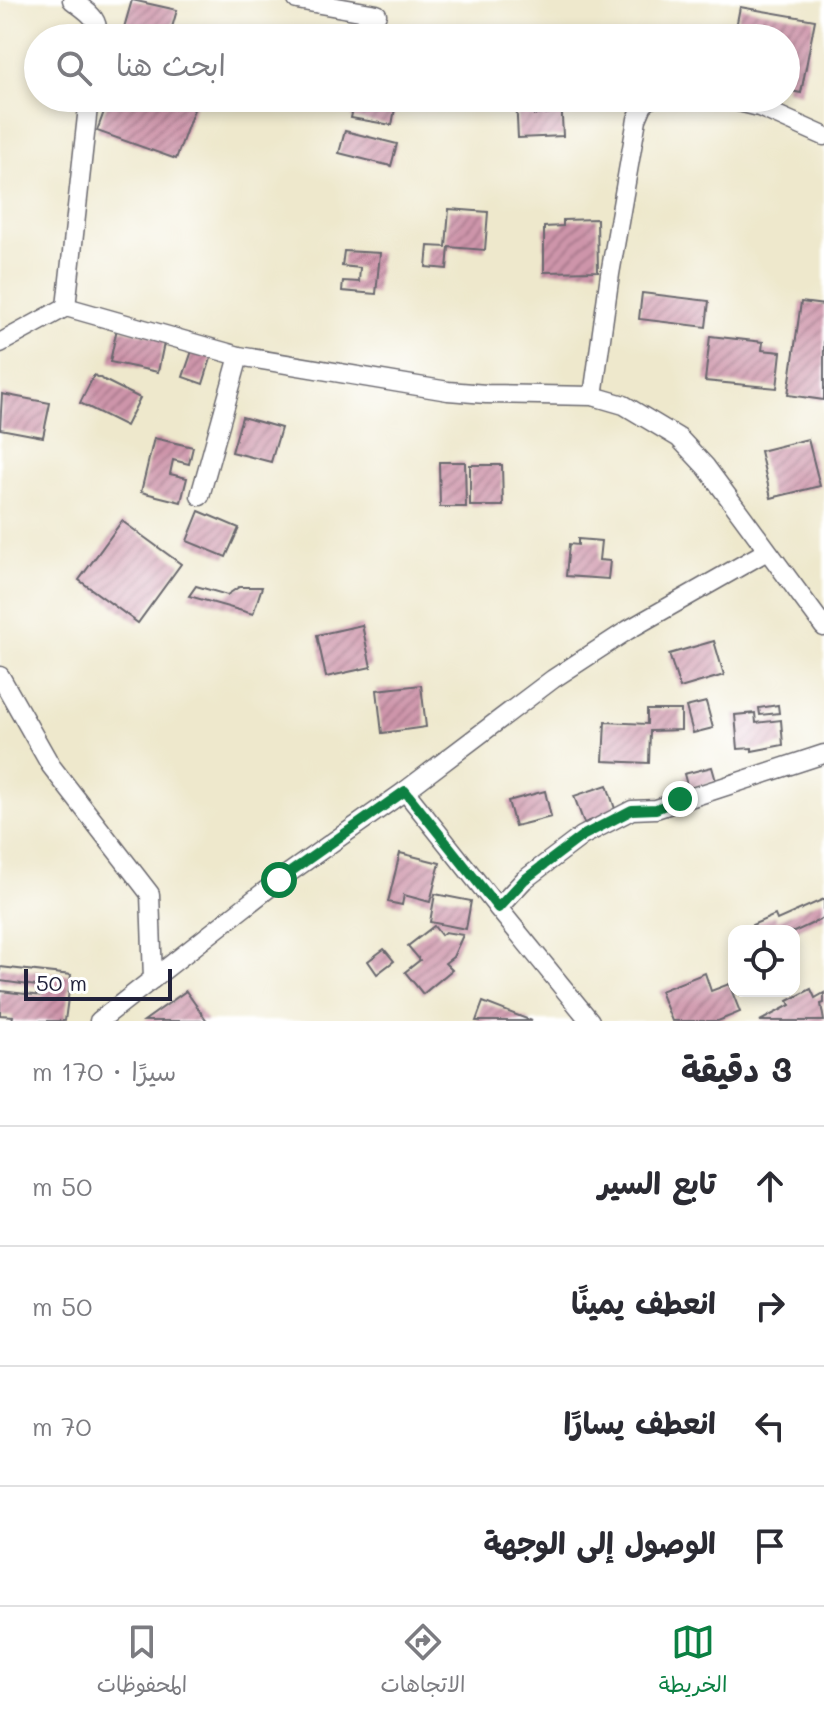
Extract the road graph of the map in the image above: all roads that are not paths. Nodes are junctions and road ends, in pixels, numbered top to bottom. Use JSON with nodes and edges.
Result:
{"nodes":[{"id":1,"x":72,"y":0,"type":"edge"},
{"id":2,"x":297,"y":0,"type":"edge"},
{"id":3,"x":377,"y":14,"type":"dead end"},
{"id":4,"x":97,"y":24,"type":"edge"},
{"id":5,"x":87,"y":112,"type":"edge"},
{"id":6,"x":640,"y":112,"type":"edge"},
{"id":7,"x":770,"y":112,"type":"edge"},
{"id":8,"x":824,"y":136,"type":"edge"},
{"id":9,"x":66,"y":307,"type":"junction"},
{"id":10,"x":1,"y":347,"type":"edge"},
{"id":11,"x":239,"y":356,"type":"junction"},
{"id":12,"x":593,"y":396,"type":"junction"},
{"id":13,"x":200,"y":496,"type":"dead end"},
{"id":14,"x":767,"y":551,"type":"junction"},
{"id":15,"x":824,"y":627,"type":"edge"},
{"id":16,"x":0,"y":676,"type":"edge"},
{"id":17,"x":824,"y":754,"type":"edge"},
{"id":18,"x":405,"y":791,"type":"junction"},
{"id":19,"x":498,"y":908,"type":"junction"},
{"id":20,"x":153,"y":979,"type":"junction"},
{"id":21,"x":99,"y":1021,"type":"edge"},
{"id":22,"x":590,"y":1021,"type":"edge"}],
"edges":[{"from":1,"to":4,"type":"street"},
{"from":2,"to":3,"type":"street"},
{"from":5,"to":9,"type":"street"},
{"from":6,"to":12,"type":"street"},
{"from":7,"to":8,"type":"street"},
{"from":9,"to":10,"type":"street"},
{"from":9,"to":11,"type":"street"},
{"from":11,"to":12,"type":"street"},
{"from":11,"to":13,"type":"street"},
{"from":12,"to":14,"type":"street"},
{"from":14,"to":15,"type":"street"},
{"from":14,"to":18,"type":"street"},
{"from":16,"to":20,"type":"street"},
{"from":17,"to":19,"type":"street"},
{"from":18,"to":19,"type":"street"},
{"from":18,"to":20,"type":"street"},
{"from":19,"to":22,"type":"street"},
{"from":20,"to":21,"type":"street"}]}
